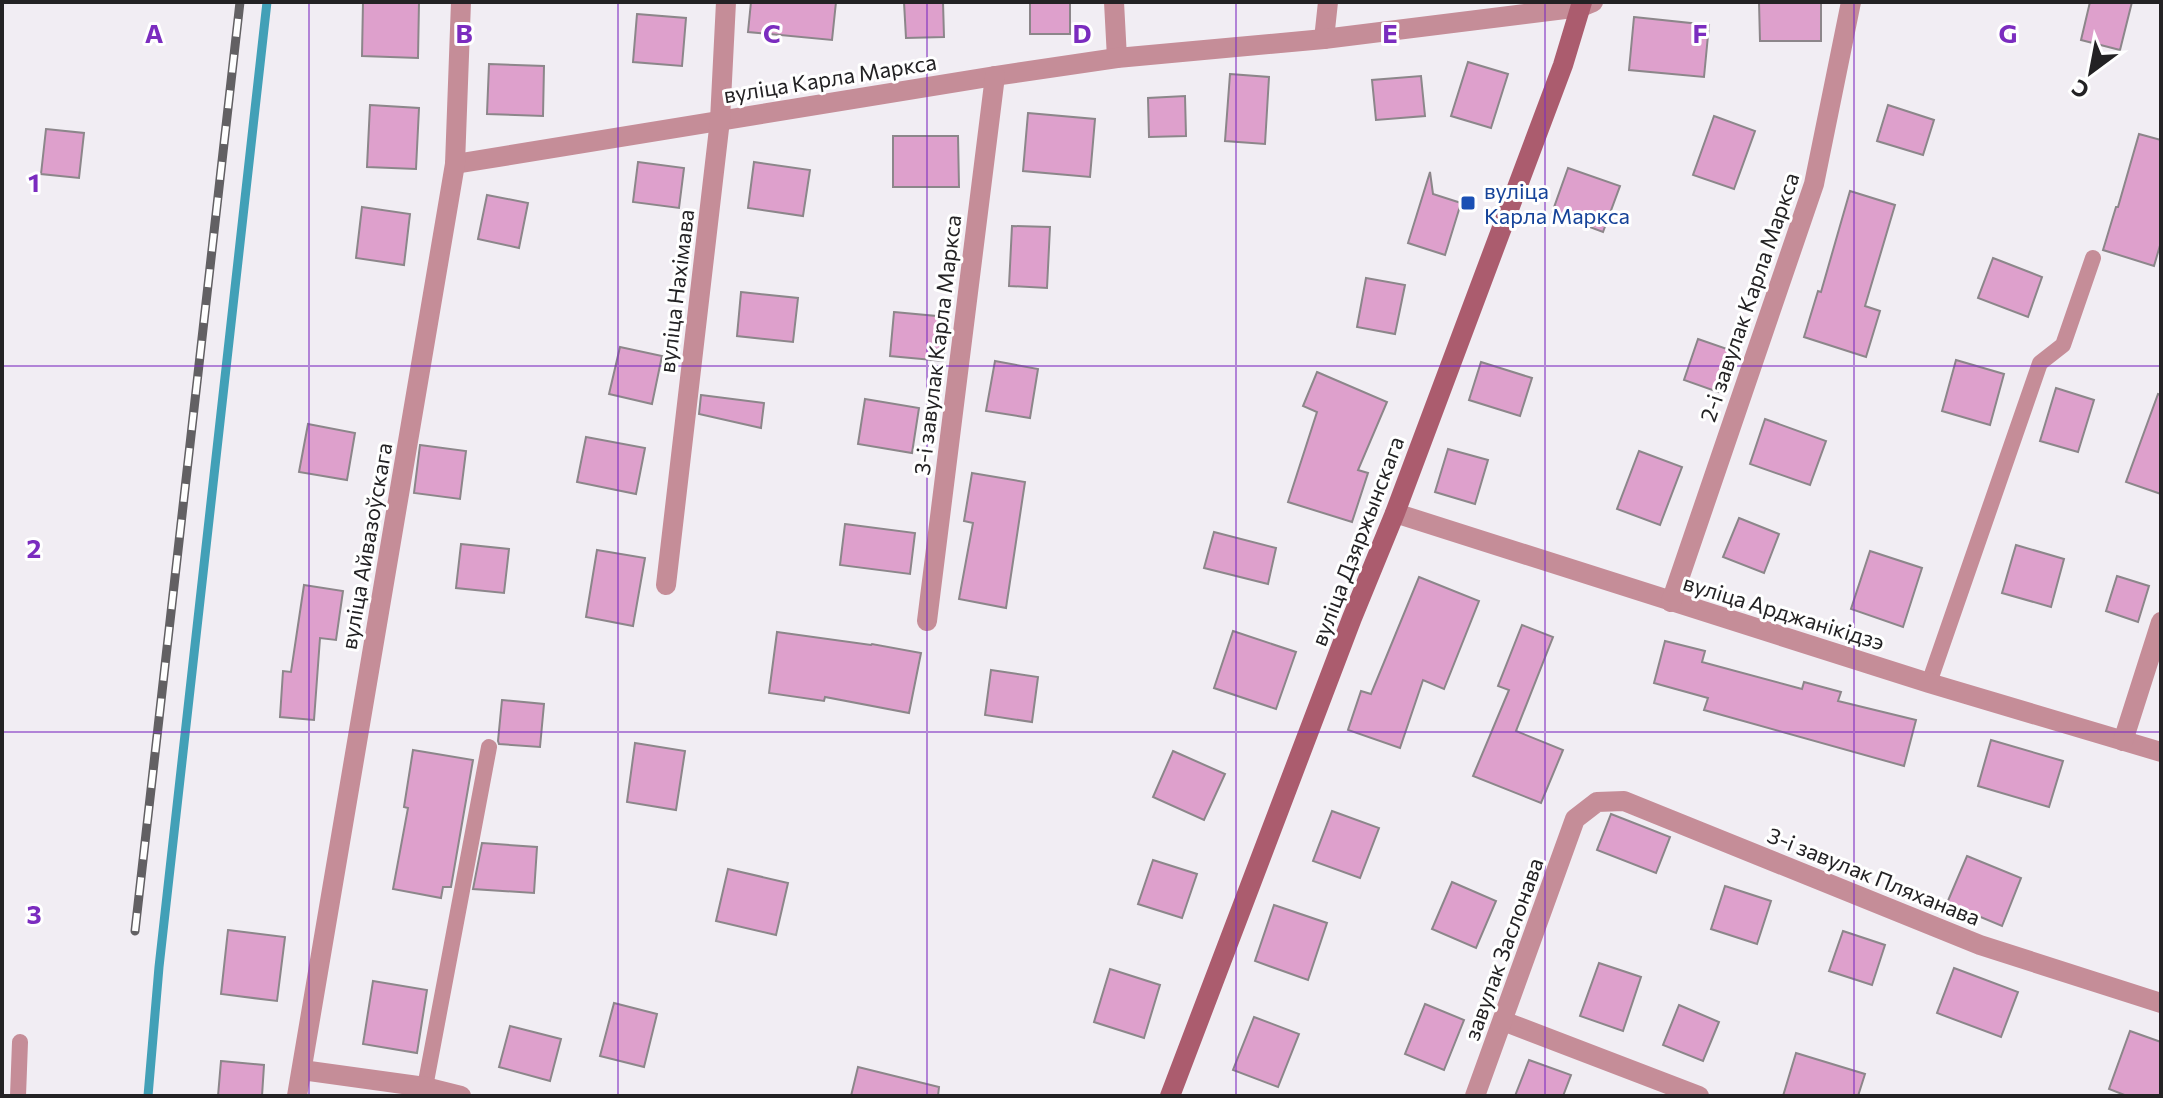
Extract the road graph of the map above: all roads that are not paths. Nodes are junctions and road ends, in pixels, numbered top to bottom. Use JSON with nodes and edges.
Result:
{"nodes":[{"id":1,"x":461,"y":2,"type":"edge"},
{"id":2,"x":726,"y":2,"type":"edge"},
{"id":3,"x":1114,"y":2,"type":"edge"},
{"id":4,"x":1328,"y":2,"type":"edge"},
{"id":5,"x":1851,"y":2,"type":"edge"},
{"id":6,"x":1585,"y":4,"type":"edge"},
{"id":7,"x":1324,"y":39,"type":"junction"},
{"id":8,"x":1117,"y":58,"type":"junction"},
{"id":9,"x":995,"y":76,"type":"junction"},
{"id":10,"x":720,"y":120,"type":"junction"},
{"id":11,"x":455,"y":164,"type":"junction"},
{"id":12,"x":2093,"y":258,"type":"dead end"},
{"id":13,"x":1395,"y":513,"type":"junction"},
{"id":14,"x":666,"y":585,"type":"dead end"},
{"id":15,"x":1671,"y":602,"type":"junction"},
{"id":16,"x":927,"y":621,"type":"dead end"},
{"id":17,"x":2161,"y":622,"type":"edge"},
{"id":18,"x":1929,"y":683,"type":"junction"},
{"id":19,"x":2123,"y":741,"type":"junction"},
{"id":20,"x":489,"y":747,"type":"dead end"},
{"id":21,"x":2161,"y":752,"type":"edge"},
{"id":22,"x":1575,"y":819,"type":"joint"},
{"id":23,"x":2161,"y":1003,"type":"edge"},
{"id":24,"x":1503,"y":1021,"type":"junction"},
{"id":25,"x":20,"y":1042,"type":"dead end"},
{"id":26,"x":302,"y":1070,"type":"junction"},
{"id":27,"x":425,"y":1087,"type":"junction"},
{"id":28,"x":18,"y":1096,"type":"edge"},
{"id":29,"x":297,"y":1096,"type":"edge"},
{"id":30,"x":461,"y":1096,"type":"edge"},
{"id":31,"x":1170,"y":1096,"type":"edge"},
{"id":32,"x":1475,"y":1096,"type":"edge"},
{"id":33,"x":1699,"y":1096,"type":"edge"}],
"edges":[{"from":1,"to":11,"type":"street","name":"вуліца Айвазоўскага"},
{"from":2,"to":10,"type":"street","name":"вуліца Нахімава"},
{"from":3,"to":8,"type":"street"},
{"from":4,"to":7,"type":"street"},
{"from":5,"to":15,"type":"street","name":"2-і завулак Карла Маркса"},
{"from":6,"to":7,"type":"street","name":"вуліца Карла Маркса"},
{"from":6,"to":13,"type":"street","name":"вуліца Дзяржынскага"},
{"from":7,"to":8,"type":"street","name":"вуліца Карла Маркса"},
{"from":8,"to":9,"type":"street","name":"вуліца Карла Маркса"},
{"from":9,"to":10,"type":"street","name":"вуліца Карла Маркса"},
{"from":9,"to":16,"type":"street","name":"3-і завулак Карла Маркса"},
{"from":10,"to":11,"type":"street","name":"вуліца Карла Маркса"},
{"from":10,"to":14,"type":"street","name":"вуліца Нахімава"},
{"from":11,"to":26,"type":"street","name":"вуліца Айвазоўскага"},
{"from":12,"to":18,"type":"lane"},
{"from":13,"to":15,"type":"street","name":"вуліца Арджанікідзэ"},
{"from":13,"to":31,"type":"street","name":"вуліца Дзяржынскага"},
{"from":15,"to":18,"type":"street","name":"вуліца Арджанікідзэ"},
{"from":17,"to":19,"type":"street"},
{"from":18,"to":19,"type":"street","name":"вуліца Арджанікідзэ"},
{"from":19,"to":21,"type":"street","name":"вуліца Арджанікідзэ"},
{"from":20,"to":27,"type":"lane"},
{"from":22,"to":23,"type":"street","name":"3-і завулак Пляханава"},
{"from":22,"to":24,"type":"street","name":"завулак Заслонава"},
{"from":24,"to":32,"type":"street","name":"завулак Заслонава"},
{"from":24,"to":33,"type":"street"},
{"from":25,"to":28,"type":"lane"},
{"from":26,"to":27,"type":"street"},
{"from":26,"to":29,"type":"street","name":"вуліца Айвазоўскага"},
{"from":27,"to":30,"type":"street"}]}
